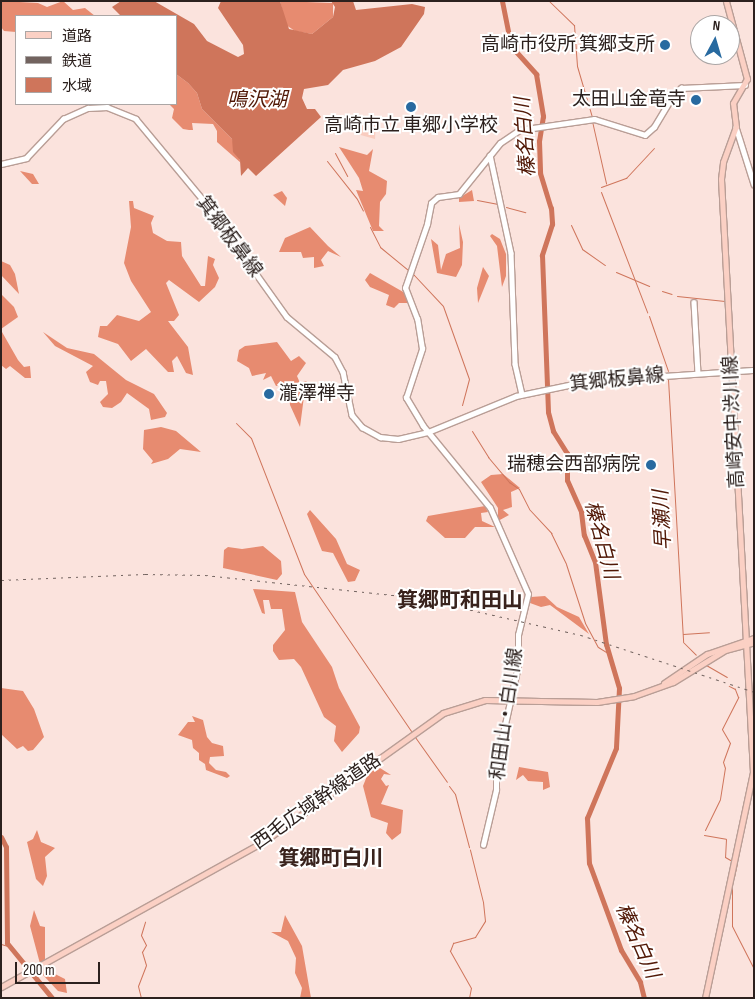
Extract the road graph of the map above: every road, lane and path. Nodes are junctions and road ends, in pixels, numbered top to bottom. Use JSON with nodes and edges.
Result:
{"nodes":[{"id":1,"x":726,"y":1,"type":"edge"},
{"id":2,"x":744,"y":86,"type":"junction"},
{"id":3,"x":736,"y":127,"type":"junction"},
{"id":4,"x":490,"y":155,"type":"junction"},
{"id":5,"x":1,"y":164,"type":"edge"},
{"id":6,"x":754,"y":184,"type":"edge"},
{"id":7,"x":694,"y":302,"type":"dead end"},
{"id":8,"x":754,"y":370,"type":"edge"},
{"id":9,"x":731,"y":371,"type":"junction"},
{"id":10,"x":698,"y":373,"type":"junction"},
{"id":11,"x":522,"y":394,"type":"junction"},
{"id":12,"x":428,"y":432,"type":"junction"},
{"id":13,"x":754,"y":638,"type":"edge"},
{"id":14,"x":746,"y":641,"type":"junction"},
{"id":15,"x":754,"y":642,"type":"edge"},
{"id":16,"x":511,"y":700,"type":"junction"},
{"id":17,"x":483,"y":844,"type":"dead end"},
{"id":18,"x":1,"y":986,"type":"edge"},
{"id":19,"x":705,"y":998,"type":"edge"}],
"edges":[{"from":1,"to":2,"type":"main road","name":"高崎安中渋川線"},
{"from":2,"to":3,"type":"main road","name":"高崎安中渋川線"},
{"from":2,"to":4,"type":"main road"},
{"from":3,"to":6,"type":"main road"},
{"from":3,"to":9,"type":"main road","name":"高崎安中渋川線"},
{"from":4,"to":11,"type":"main road"},
{"from":4,"to":12,"type":"main road"},
{"from":5,"to":12,"type":"main road","name":"箕郷板鼻線"},
{"from":7,"to":10,"type":"main road"},
{"from":8,"to":9,"type":"main road","name":"箕郷板鼻線"},
{"from":9,"to":10,"type":"main road","name":"箕郷板鼻線"},
{"from":9,"to":14,"type":"main road","name":"高崎安中渋川線"},
{"from":10,"to":11,"type":"main road","name":"箕郷板鼻線"},
{"from":11,"to":12,"type":"main road","name":"箕郷板鼻線"},
{"from":12,"to":16,"type":"main road","name":"和田山・白川線"},
{"from":13,"to":14,"type":"main road","name":"西毛広域幹線道路"},
{"from":14,"to":15,"type":"main road","name":"西毛広域幹線道路"},
{"from":14,"to":16,"type":"main road","name":"西毛広域幹線道路"},
{"from":14,"to":19,"type":"main road","name":"高崎安中渋川線"},
{"from":16,"to":17,"type":"main road","name":"和田山・白川線"},
{"from":16,"to":18,"type":"main road","name":"西毛広域幹線道路"}]}
